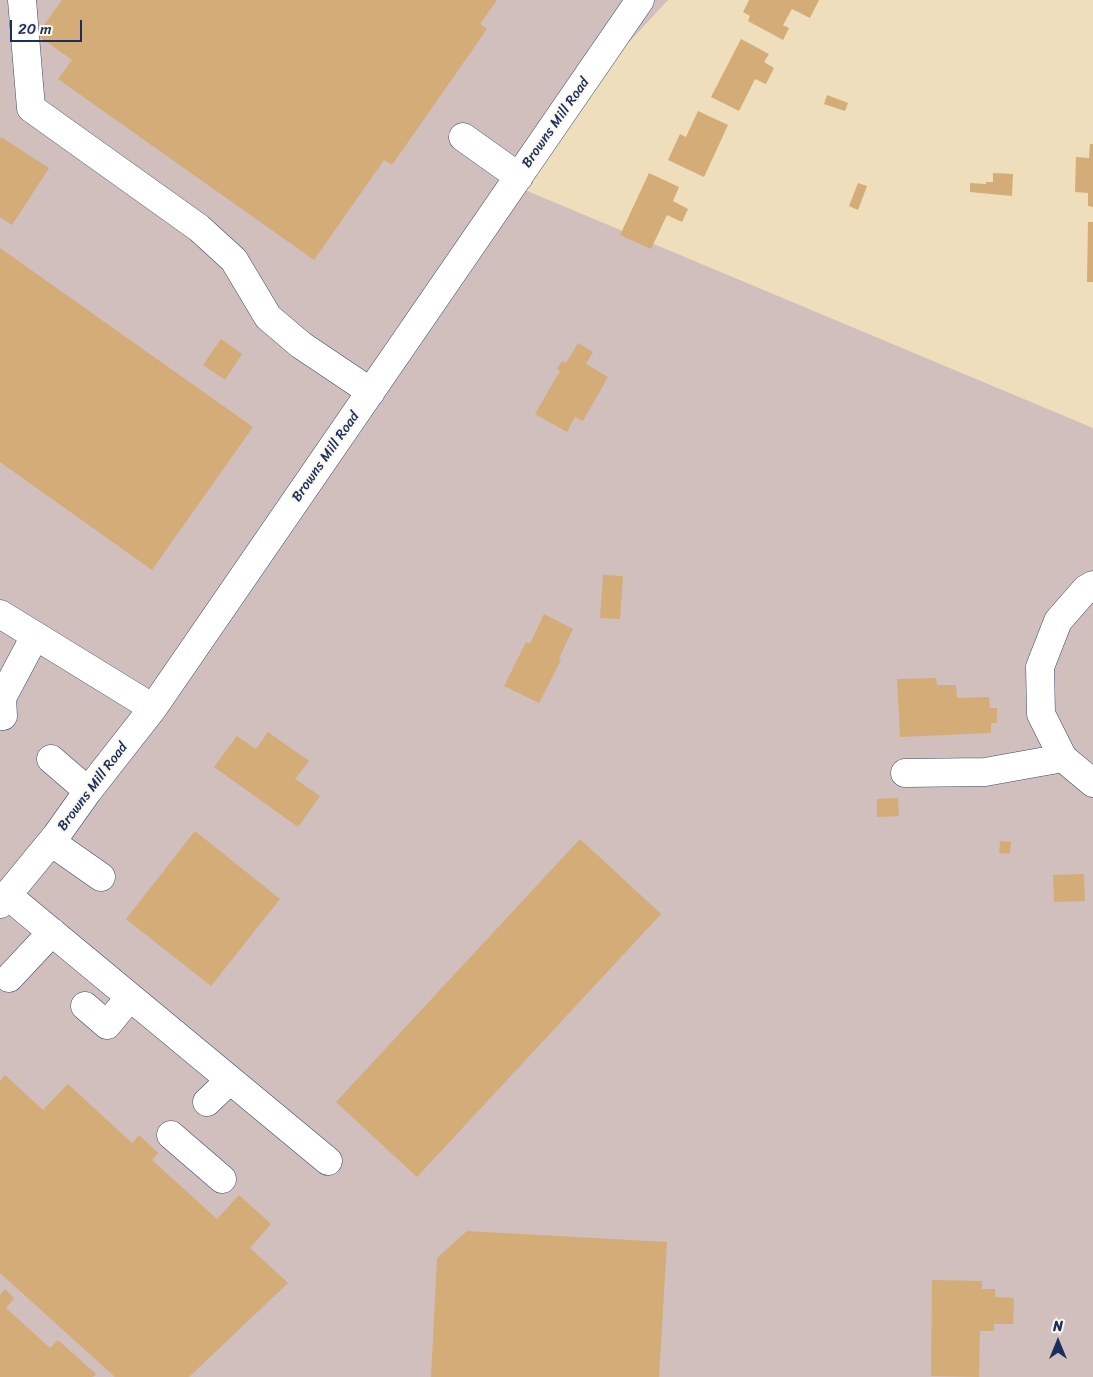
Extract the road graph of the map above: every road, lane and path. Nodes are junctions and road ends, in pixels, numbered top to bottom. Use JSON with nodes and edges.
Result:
{"nodes":[{"id":1,"x":22,"y":0,"type":"edge"},
{"id":2,"x":640,"y":0,"type":"edge"},
{"id":3,"x":462,"y":137,"type":"dead end"},
{"id":4,"x":518,"y":177,"type":"junction"},
{"id":5,"x":370,"y":392,"type":"junction"},
{"id":6,"x":1093,"y":585,"type":"edge"},
{"id":7,"x":0,"y":614,"type":"edge"},
{"id":8,"x":35,"y":636,"type":"junction"},
{"id":9,"x":154,"y":708,"type":"junction"},
{"id":10,"x":4,"y":716,"type":"dead end"},
{"id":11,"x":1063,"y":758,"type":"junction"},
{"id":12,"x":52,"y":759,"type":"dead end"},
{"id":13,"x":905,"y":773,"type":"dead end"},
{"id":14,"x":1093,"y":783,"type":"edge"},
{"id":15,"x":88,"y":791,"type":"junction"},
{"id":16,"x":51,"y":842,"type":"junction"},
{"id":17,"x":101,"y":877,"type":"dead end"},
{"id":18,"x":4,"y":900,"type":"edge"},
{"id":19,"x":52,"y":932,"type":"junction"},
{"id":20,"x":9,"y":978,"type":"dead end"},
{"id":21,"x":130,"y":997,"type":"junction"},
{"id":22,"x":85,"y":1006,"type":"dead end"},
{"id":23,"x":230,"y":1080,"type":"junction"},
{"id":24,"x":207,"y":1102,"type":"dead end"},
{"id":25,"x":172,"y":1135,"type":"dead end"},
{"id":26,"x":328,"y":1161,"type":"dead end"},
{"id":27,"x":222,"y":1179,"type":"dead end"}],
"edges":[{"from":1,"to":5,"type":"street"},
{"from":2,"to":4,"type":"street","name":"Browns Mill Road"},
{"from":3,"to":4,"type":"street"},
{"from":4,"to":5,"type":"street","name":"Browns Mill Road"},
{"from":5,"to":9,"type":"street","name":"Browns Mill Road"},
{"from":6,"to":11,"type":"street"},
{"from":7,"to":8,"type":"street"},
{"from":8,"to":9,"type":"street"},
{"from":8,"to":10,"type":"street"},
{"from":9,"to":15,"type":"street","name":"Browns Mill Road"},
{"from":11,"to":13,"type":"street"},
{"from":11,"to":14,"type":"street"},
{"from":12,"to":15,"type":"street"},
{"from":15,"to":16,"type":"street","name":"Browns Mill Road"},
{"from":16,"to":17,"type":"street"},
{"from":16,"to":18,"type":"street","name":"Browns Mill Road"},
{"from":18,"to":19,"type":"street"},
{"from":19,"to":20,"type":"street"},
{"from":19,"to":21,"type":"street"},
{"from":21,"to":22,"type":"street"},
{"from":21,"to":23,"type":"street"},
{"from":23,"to":24,"type":"street"},
{"from":23,"to":26,"type":"street"},
{"from":25,"to":27,"type":"street"}]}
